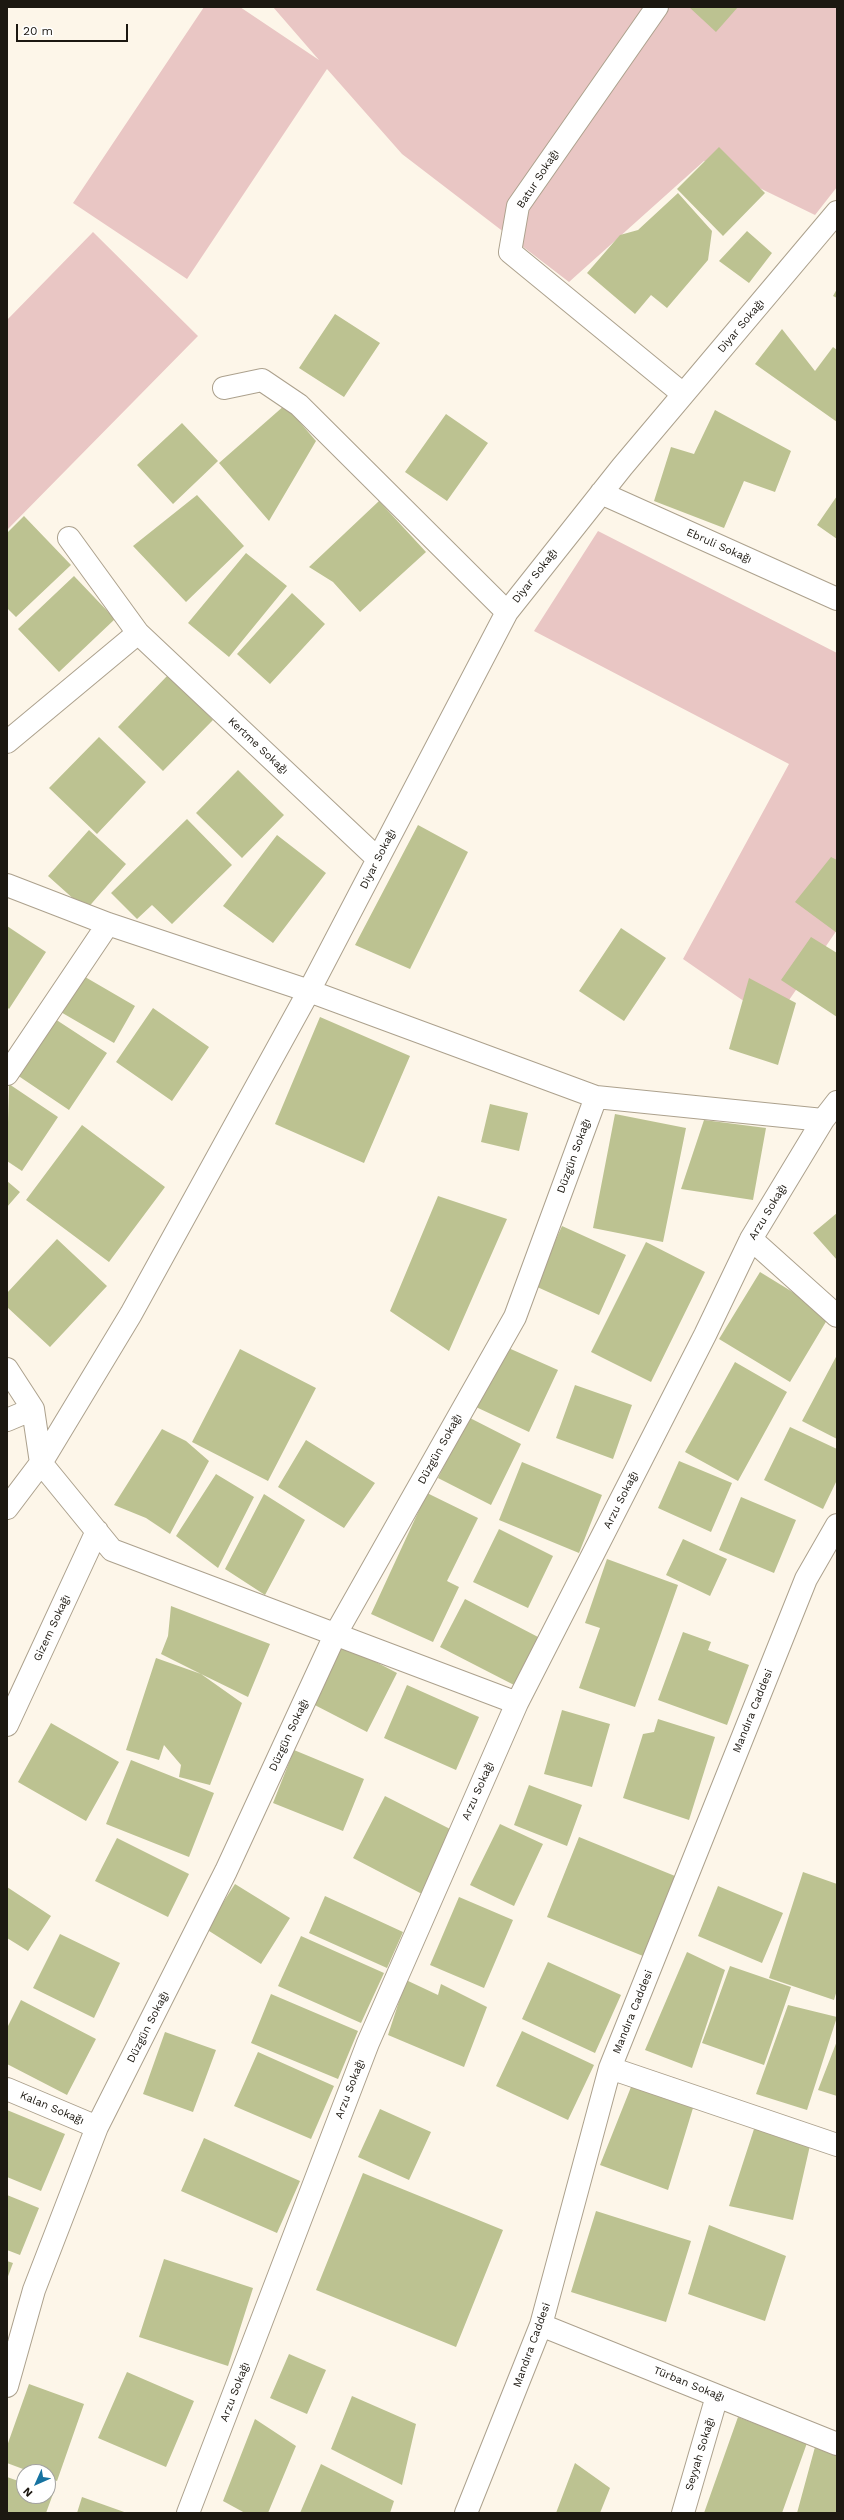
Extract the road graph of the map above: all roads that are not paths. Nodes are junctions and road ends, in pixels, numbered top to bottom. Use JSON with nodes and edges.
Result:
{"nodes":[{"id":1,"x":657,"y":7,"type":"edge"},
{"id":2,"x":837,"y":212,"type":"edge"},
{"id":3,"x":224,"y":388,"type":"dead end"},
{"id":4,"x":683,"y":394,"type":"junction"},
{"id":5,"x":601,"y":493,"type":"junction"},
{"id":6,"x":69,"y":538,"type":"dead end"},
{"id":7,"x":837,"y":599,"type":"edge"},
{"id":8,"x":507,"y":612,"type":"junction"},
{"id":9,"x":138,"y":633,"type":"junction"},
{"id":10,"x":7,"y":742,"type":"edge"},
{"id":11,"x":378,"y":859,"type":"junction"},
{"id":12,"x":7,"y":885,"type":"edge"},
{"id":13,"x":108,"y":924,"type":"junction"},
{"id":14,"x":310,"y":991,"type":"junction"},
{"id":15,"x":7,"y":1074,"type":"edge"},
{"id":16,"x":596,"y":1097,"type":"junction"},
{"id":17,"x":837,"y":1102,"type":"edge"},
{"id":18,"x":823,"y":1120,"type":"junction"},
{"id":19,"x":751,"y":1239,"type":"junction"},
{"id":20,"x":837,"y":1316,"type":"edge"},
{"id":21,"x":7,"y":1370,"type":"edge"},
{"id":22,"x":33,"y":1408,"type":"junction"},
{"id":23,"x":7,"y":1420,"type":"edge"},
{"id":24,"x":41,"y":1463,"type":"junction"},
{"id":25,"x":7,"y":1508,"type":"edge"},
{"id":26,"x":837,"y":1525,"type":"edge"},
{"id":27,"x":97,"y":1531,"type":"junction"},
{"id":28,"x":335,"y":1635,"type":"junction"},
{"id":29,"x":517,"y":1703,"type":"junction"},
{"id":30,"x":7,"y":1726,"type":"edge"},
{"id":31,"x":610,"y":2068,"type":"junction"},
{"id":32,"x":7,"y":2089,"type":"edge"},
{"id":33,"x":97,"y":2127,"type":"junction"},
{"id":34,"x":837,"y":2145,"type":"edge"},
{"id":35,"x":541,"y":2326,"type":"junction"},
{"id":36,"x":7,"y":2386,"type":"edge"},
{"id":37,"x":718,"y":2396,"type":"junction"},
{"id":38,"x":837,"y":2444,"type":"edge"},
{"id":39,"x":188,"y":2513,"type":"edge"},
{"id":40,"x":466,"y":2513,"type":"edge"},
{"id":41,"x":683,"y":2513,"type":"edge"}],
"edges":[{"from":1,"to":4,"type":"street","name":"Batur Sokağı"},
{"from":2,"to":4,"type":"street","name":"Diyar Sokağı"},
{"from":3,"to":8,"type":"street"},
{"from":4,"to":5,"type":"street","name":"Diyar Sokağı"},
{"from":5,"to":7,"type":"street","name":"Ebruli Sokağı"},
{"from":5,"to":8,"type":"street","name":"Diyar Sokağı"},
{"from":6,"to":9,"type":"street","name":"Kertme Sokağı"},
{"from":8,"to":11,"type":"street","name":"Diyar Sokağı"},
{"from":9,"to":10,"type":"street"},
{"from":9,"to":11,"type":"street","name":"Kertme Sokağı"},
{"from":11,"to":14,"type":"street","name":"Diyar Sokağı"},
{"from":12,"to":13,"type":"street"},
{"from":13,"to":14,"type":"street"},
{"from":13,"to":15,"type":"street"},
{"from":14,"to":16,"type":"street"},
{"from":14,"to":24,"type":"street","name":"Diyar Sokağı"},
{"from":16,"to":18,"type":"street"},
{"from":16,"to":28,"type":"street","name":"Düzgün Sokağı"},
{"from":17,"to":18,"type":"street","name":"Arzu Sokağı"},
{"from":18,"to":19,"type":"street","name":"Arzu Sokağı"},
{"from":19,"to":20,"type":"street"},
{"from":19,"to":29,"type":"street","name":"Arzu Sokağı"},
{"from":21,"to":22,"type":"street"},
{"from":22,"to":23,"type":"street"},
{"from":22,"to":24,"type":"street"},
{"from":24,"to":25,"type":"street","name":"Diyar Sokağı"},
{"from":24,"to":27,"type":"street"},
{"from":26,"to":31,"type":"street","name":"Mandıra Caddesi"},
{"from":27,"to":28,"type":"street"},
{"from":27,"to":30,"type":"street","name":"Gizem Sokağı"},
{"from":28,"to":29,"type":"street"},
{"from":28,"to":33,"type":"street","name":"Düzgün Sokağı"},
{"from":29,"to":39,"type":"street","name":"Arzu Sokağı"},
{"from":31,"to":34,"type":"street"},
{"from":31,"to":35,"type":"street","name":"Mandıra Caddesi"},
{"from":32,"to":33,"type":"street","name":"Kalan Sokağı"},
{"from":33,"to":36,"type":"street","name":"Düzgün Sokağı"},
{"from":35,"to":37,"type":"street","name":"Türban Sokağı"},
{"from":35,"to":40,"type":"street","name":"Mandıra Caddesi"},
{"from":37,"to":38,"type":"street","name":"Türban Sokağı"},
{"from":37,"to":41,"type":"street","name":"Seyyah Sokağı"}]}
